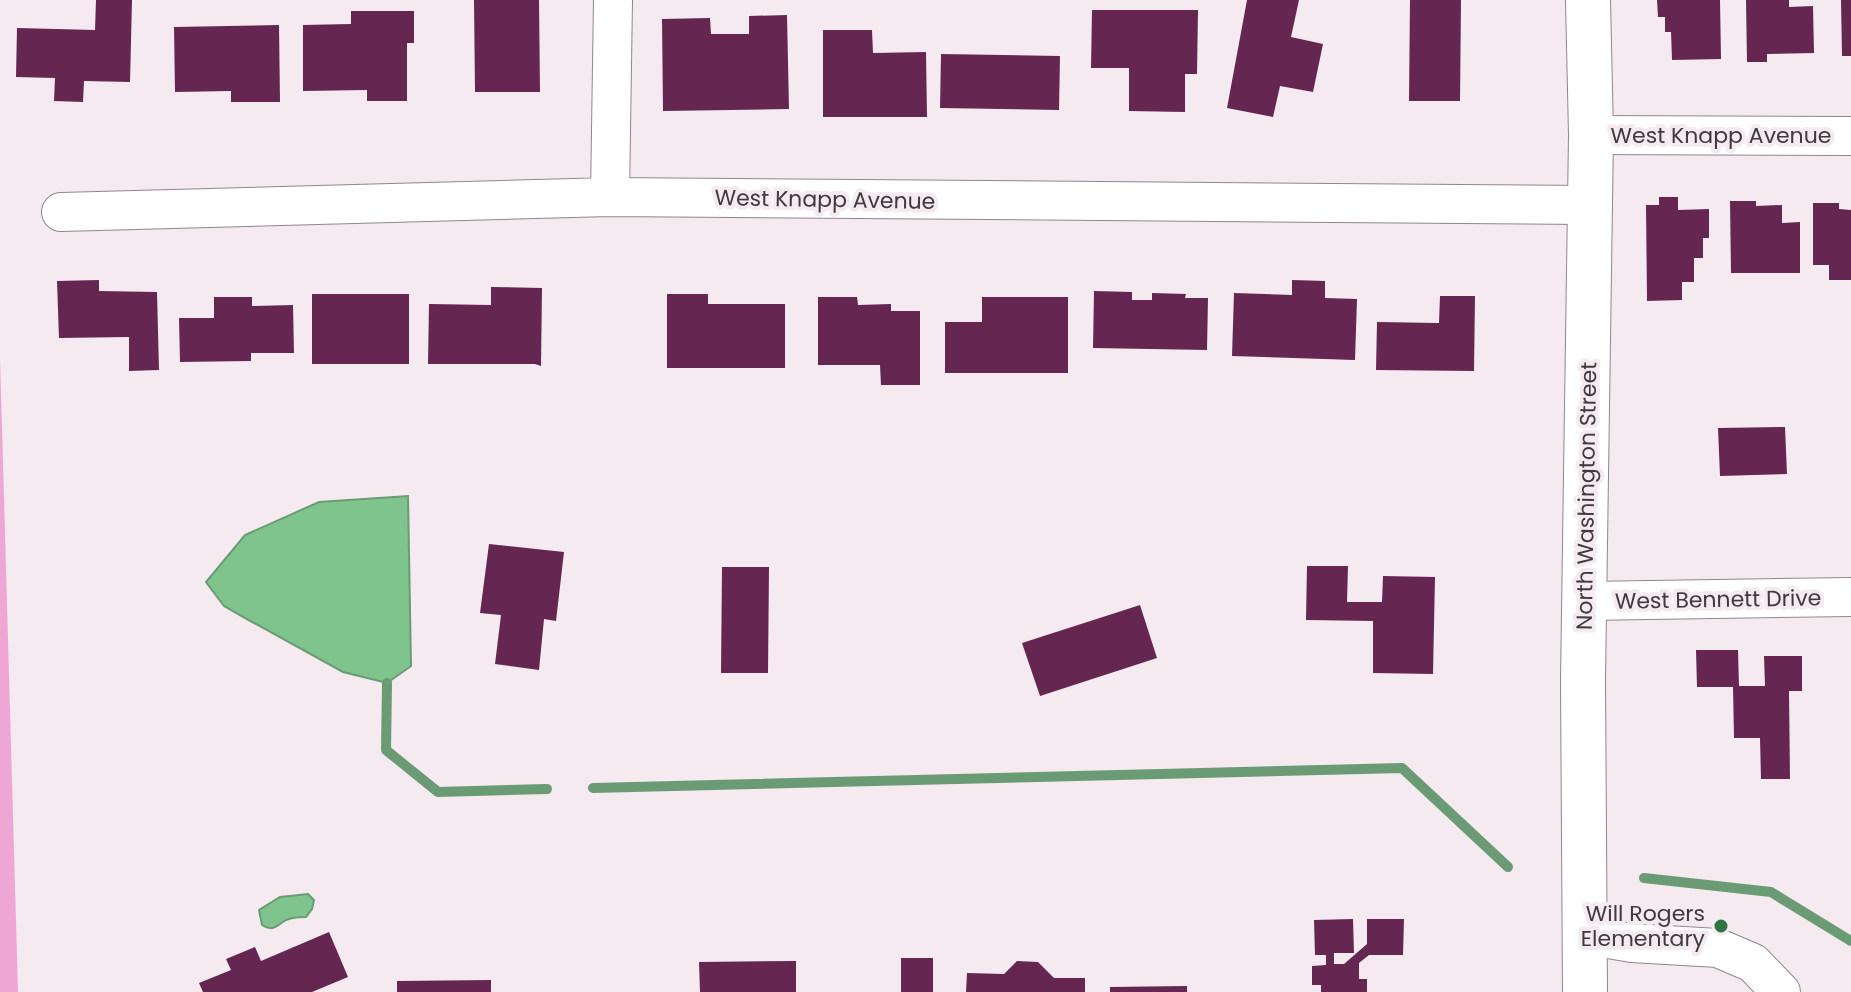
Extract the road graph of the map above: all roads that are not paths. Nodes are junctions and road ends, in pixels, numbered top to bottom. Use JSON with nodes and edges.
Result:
{"nodes":[{"id":1,"x":613,"y":0,"type":"edge"},
{"id":2,"x":1588,"y":0,"type":"edge"},
{"id":3,"x":1591,"y":135,"type":"junction"},
{"id":4,"x":1851,"y":136,"type":"edge"},
{"id":5,"x":610,"y":197,"type":"junction"},
{"id":6,"x":1589,"y":205,"type":"junction"},
{"id":7,"x":61,"y":212,"type":"dead end"},
{"id":8,"x":1851,"y":597,"type":"edge"},
{"id":9,"x":1585,"y":601,"type":"junction"},
{"id":10,"x":1585,"y":935,"type":"junction"},
{"id":11,"x":1585,"y":992,"type":"edge"},
{"id":12,"x":1781,"y":992,"type":"edge"}],
"edges":[{"from":1,"to":5,"type":"street"},
{"from":2,"to":3,"type":"main road","name":"North Washington Street"},
{"from":3,"to":4,"type":"street","name":"West Knapp Avenue"},
{"from":3,"to":6,"type":"main road","name":"North Washington Street"},
{"from":5,"to":6,"type":"street","name":"West Knapp Avenue"},
{"from":5,"to":7,"type":"street","name":"West Knapp Avenue"},
{"from":6,"to":9,"type":"main road","name":"North Washington Street"},
{"from":8,"to":9,"type":"street","name":"West Bennett Drive"},
{"from":9,"to":10,"type":"main road","name":"North Washington Street"},
{"from":10,"to":11,"type":"main road","name":"North Washington Street"},
{"from":10,"to":12,"type":"street"}]}
